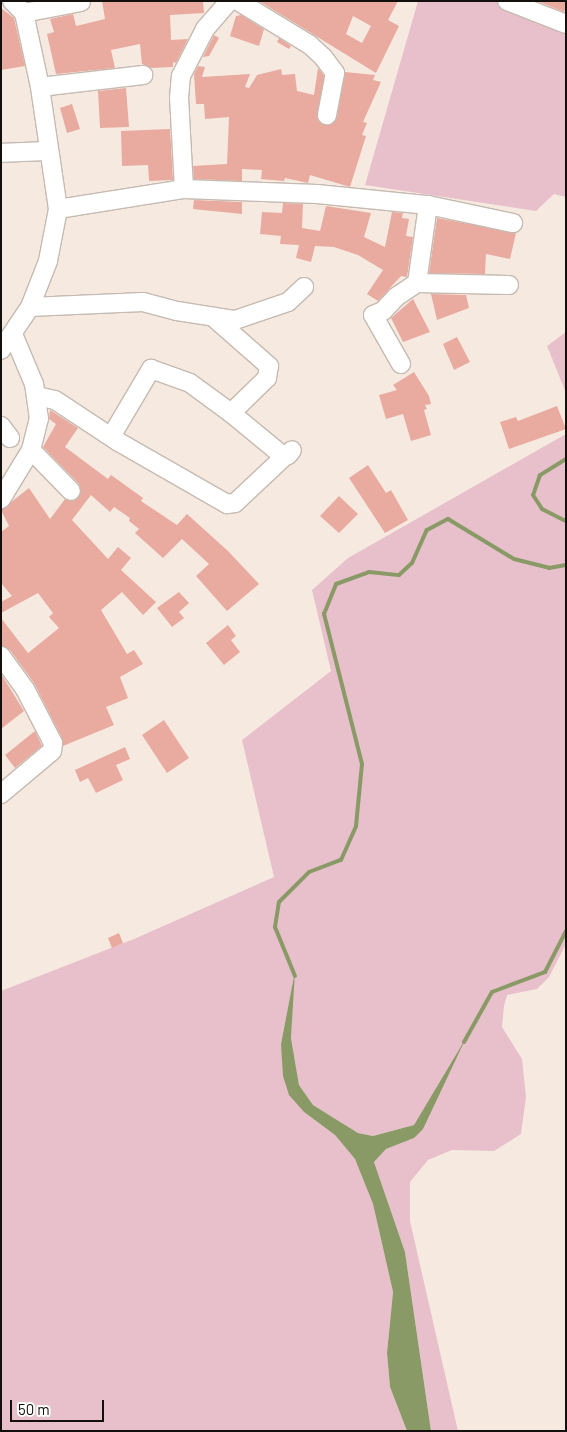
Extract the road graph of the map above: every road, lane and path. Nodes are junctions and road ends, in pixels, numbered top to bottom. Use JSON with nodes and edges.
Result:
{"nodes":[{"id":1,"x":229,"y":1,"type":"edge"},
{"id":2,"x":238,"y":1,"type":"edge"},
{"id":3,"x":507,"y":1,"type":"edge"},
{"id":4,"x":81,"y":2,"type":"edge"},
{"id":5,"x":18,"y":7,"type":"edge"},
{"id":6,"x":565,"y":21,"type":"edge"},
{"id":7,"x":143,"y":76,"type":"dead end"},
{"id":8,"x":40,"y":87,"type":"junction"},
{"id":9,"x":327,"y":115,"type":"dead end"},
{"id":10,"x":49,"y":151,"type":"junction"},
{"id":11,"x":1,"y":153,"type":"edge"},
{"id":12,"x":184,"y":189,"type":"junction"},
{"id":13,"x":428,"y":205,"type":"junction"},
{"id":14,"x":58,"y":209,"type":"junction"},
{"id":15,"x":513,"y":223,"type":"dead end"},
{"id":16,"x":417,"y":283,"type":"junction"},
{"id":17,"x":509,"y":285,"type":"dead end"},
{"id":18,"x":304,"y":287,"type":"dead end"},
{"id":19,"x":30,"y":307,"type":"junction"},
{"id":20,"x":213,"y":317,"type":"junction"},
{"id":21,"x":13,"y":334,"type":"junction"},
{"id":22,"x":1,"y":350,"type":"edge"},
{"id":23,"x":401,"y":364,"type":"dead end"},
{"id":24,"x":37,"y":396,"type":"junction"},
{"id":25,"x":231,"y":413,"type":"junction"},
{"id":26,"x":112,"y":435,"type":"junction"},
{"id":27,"x":31,"y":450,"type":"junction"},
{"id":28,"x":71,"y":491,"type":"dead end"},
{"id":29,"x":1,"y":499,"type":"edge"},
{"id":30,"x":1,"y":656,"type":"edge"},
{"id":31,"x":1,"y":794,"type":"edge"}],
"edges":[{"from":1,"to":12,"type":"street"},
{"from":2,"to":9,"type":"street"},
{"from":3,"to":6,"type":"street"},
{"from":4,"to":5,"type":"street"},
{"from":5,"to":8,"type":"street"},
{"from":7,"to":8,"type":"street"},
{"from":8,"to":10,"type":"street"},
{"from":10,"to":11,"type":"street"},
{"from":10,"to":14,"type":"street"},
{"from":12,"to":13,"type":"street"},
{"from":12,"to":14,"type":"street"},
{"from":13,"to":15,"type":"street"},
{"from":13,"to":16,"type":"street"},
{"from":14,"to":19,"type":"street"},
{"from":16,"to":17,"type":"street"},
{"from":16,"to":23,"type":"street"},
{"from":18,"to":20,"type":"street"},
{"from":19,"to":20,"type":"street"},
{"from":19,"to":21,"type":"street"},
{"from":20,"to":25,"type":"street"},
{"from":21,"to":22,"type":"street"},
{"from":21,"to":24,"type":"street"},
{"from":24,"to":26,"type":"street"},
{"from":24,"to":27,"type":"street"},
{"from":25,"to":26,"type":"street"},
{"from":25,"to":26,"type":"street"},
{"from":27,"to":28,"type":"street"},
{"from":27,"to":29,"type":"street"},
{"from":30,"to":31,"type":"street"}]}
